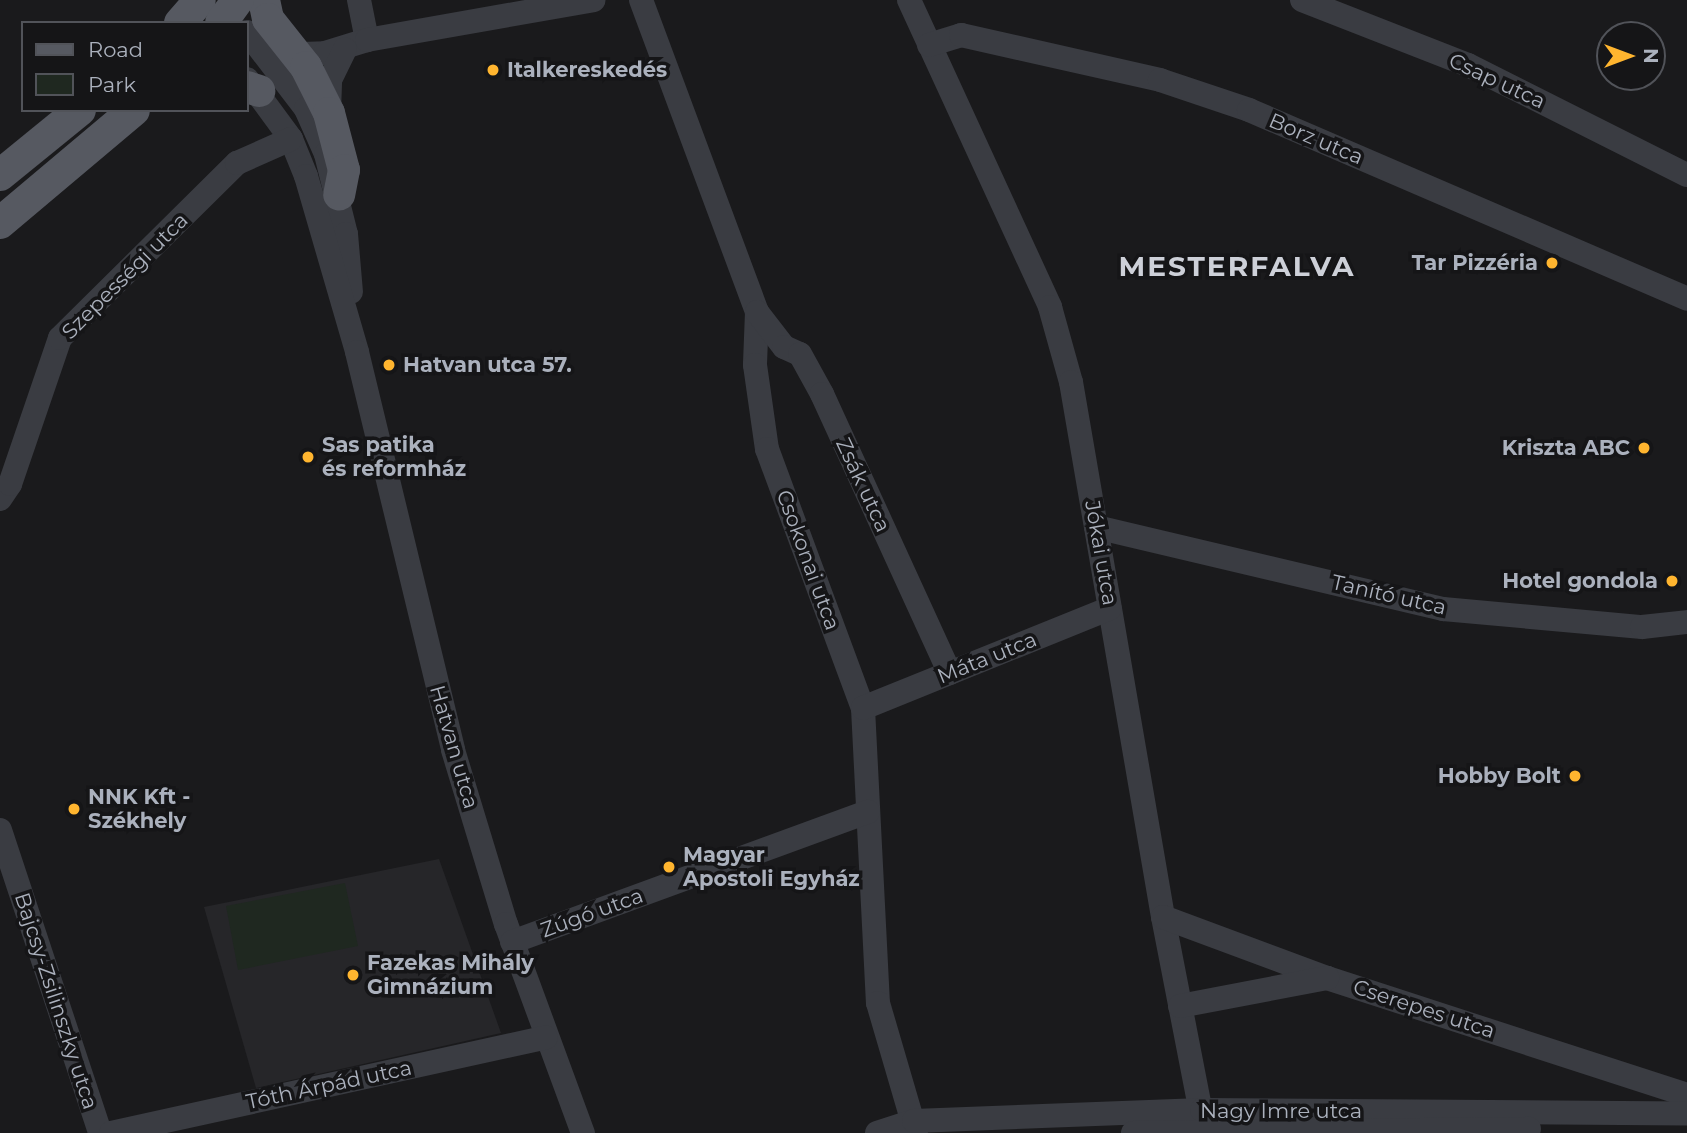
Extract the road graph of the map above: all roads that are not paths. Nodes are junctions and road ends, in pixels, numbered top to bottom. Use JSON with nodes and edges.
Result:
{"nodes":[{"id":1,"x":264,"y":0,"type":"edge"},
{"id":2,"x":359,"y":0,"type":"edge"},
{"id":3,"x":593,"y":0,"type":"edge"},
{"id":4,"x":641,"y":0,"type":"edge"},
{"id":5,"x":909,"y":0,"type":"edge"},
{"id":6,"x":1302,"y":0,"type":"edge"},
{"id":7,"x":248,"y":36,"type":"edge"},
{"id":8,"x":356,"y":44,"type":"junction"},
{"id":9,"x":929,"y":45,"type":"junction"},
{"id":10,"x":290,"y":47,"type":"junction"},
{"id":11,"x":251,"y":85,"type":"edge"},
{"id":12,"x":78,"y":112,"type":"edge"},
{"id":13,"x":132,"y":112,"type":"edge"},
{"id":14,"x":151,"y":112,"type":"edge"},
{"id":15,"x":329,"y":113,"type":"junction"},
{"id":16,"x":111,"y":133,"type":"junction"},
{"id":17,"x":291,"y":139,"type":"junction"},
{"id":18,"x":0,"y":175,"type":"edge"},
{"id":19,"x":1687,"y":175,"type":"edge"},
{"id":20,"x":339,"y":195,"type":"junction"},
{"id":21,"x":0,"y":223,"type":"edge"},
{"id":22,"x":1687,"y":299,"type":"edge"},
{"id":23,"x":757,"y":312,"type":"junction"},
{"id":24,"x":357,"y":352,"type":"junction"},
{"id":25,"x":0,"y":499,"type":"edge"},
{"id":26,"x":1096,"y":527,"type":"junction"},
{"id":27,"x":1111,"y":608,"type":"junction"},
{"id":28,"x":1687,"y":622,"type":"edge"},
{"id":29,"x":950,"y":673,"type":"junction"},
{"id":30,"x":863,"y":708,"type":"junction"},
{"id":31,"x":868,"y":812,"type":"junction"},
{"id":32,"x":0,"y":830,"type":"edge"},
{"id":33,"x":1163,"y":917,"type":"junction"},
{"id":34,"x":512,"y":942,"type":"junction"},
{"id":35,"x":1327,"y":978,"type":"junction"},
{"id":36,"x":1180,"y":1006,"type":"junction"},
{"id":37,"x":546,"y":1037,"type":"junction"},
{"id":38,"x":1687,"y":1095,"type":"edge"},
{"id":39,"x":1687,"y":1113,"type":"edge"},
{"id":40,"x":1204,"y":1124,"type":"edge"},
{"id":41,"x":915,"y":1127,"type":"edge"},
{"id":42,"x":1687,"y":1130,"type":"edge"},
{"id":43,"x":100,"y":1133,"type":"edge"},
{"id":44,"x":111,"y":1133,"type":"edge"},
{"id":45,"x":583,"y":1133,"type":"edge"},
{"id":46,"x":877,"y":1133,"type":"edge"},
{"id":47,"x":1133,"y":1133,"type":"edge"}],
"edges":[{"from":1,"to":10,"type":"main road"},
{"from":2,"to":8,"type":"street"},
{"from":3,"to":8,"type":"street"},
{"from":4,"to":23,"type":"street","name":"Csokonai utca"},
{"from":5,"to":9,"type":"street","name":"Jókai utca"},
{"from":6,"to":19,"type":"street","name":"Csap utca"},
{"from":7,"to":20,"type":"street","name":"Hatvan utca"},
{"from":8,"to":10,"type":"street"},
{"from":8,"to":15,"type":"street"},
{"from":9,"to":22,"type":"street","name":"Borz utca"},
{"from":9,"to":26,"type":"street","name":"Jókai utca"},
{"from":10,"to":15,"type":"main road"},
{"from":11,"to":17,"type":"street","name":"Hatvan utca"},
{"from":12,"to":18,"type":"main road"},
{"from":13,"to":16,"type":"main road"},
{"from":14,"to":16,"type":"main road"},
{"from":15,"to":20,"type":"main road"},
{"from":16,"to":21,"type":"main road"},
{"from":17,"to":24,"type":"street","name":"Hatvan utca"},
{"from":17,"to":25,"type":"street","name":"Szepességi utca"},
{"from":20,"to":24,"type":"street","name":"Hatvan utca"},
{"from":23,"to":29,"type":"street","name":"Zsák utca"},
{"from":23,"to":30,"type":"street","name":"Csokonai utca"},
{"from":24,"to":34,"type":"street","name":"Hatvan utca"},
{"from":26,"to":27,"type":"street","name":"Jókai utca"},
{"from":26,"to":28,"type":"street","name":"Tanító utca"},
{"from":27,"to":29,"type":"street","name":"Máta utca"},
{"from":27,"to":33,"type":"street","name":"Jókai utca"},
{"from":29,"to":30,"type":"street","name":"Máta utca"},
{"from":30,"to":31,"type":"street","name":"Csokonai utca"},
{"from":31,"to":34,"type":"street","name":"Zúgó utca"},
{"from":31,"to":41,"type":"street","name":"Csokonai utca"},
{"from":32,"to":43,"type":"street","name":"Bajcsy-Zsilinszky utca"},
{"from":33,"to":35,"type":"street","name":"Cserepes utca"},
{"from":33,"to":36,"type":"street","name":"Jókai utca"},
{"from":34,"to":37,"type":"street","name":"Hatvan utca"},
{"from":35,"to":36,"type":"street"},
{"from":35,"to":38,"type":"street","name":"Cserepes utca"},
{"from":36,"to":40,"type":"street","name":"Jókai utca"},
{"from":37,"to":44,"type":"street","name":"Tóth Árpád utca"},
{"from":37,"to":45,"type":"street","name":"Hatvan utca"},
{"from":39,"to":40,"type":"street","name":"Nagy Imre utca"},
{"from":40,"to":41,"type":"street","name":"Nagy Imre utca"},
{"from":40,"to":42,"type":"street","name":"Nagy Imre utca"},
{"from":40,"to":47,"type":"street","name":"Nagy Imre utca"},
{"from":41,"to":46,"type":"street","name":"Nagy Imre utca"}]}
